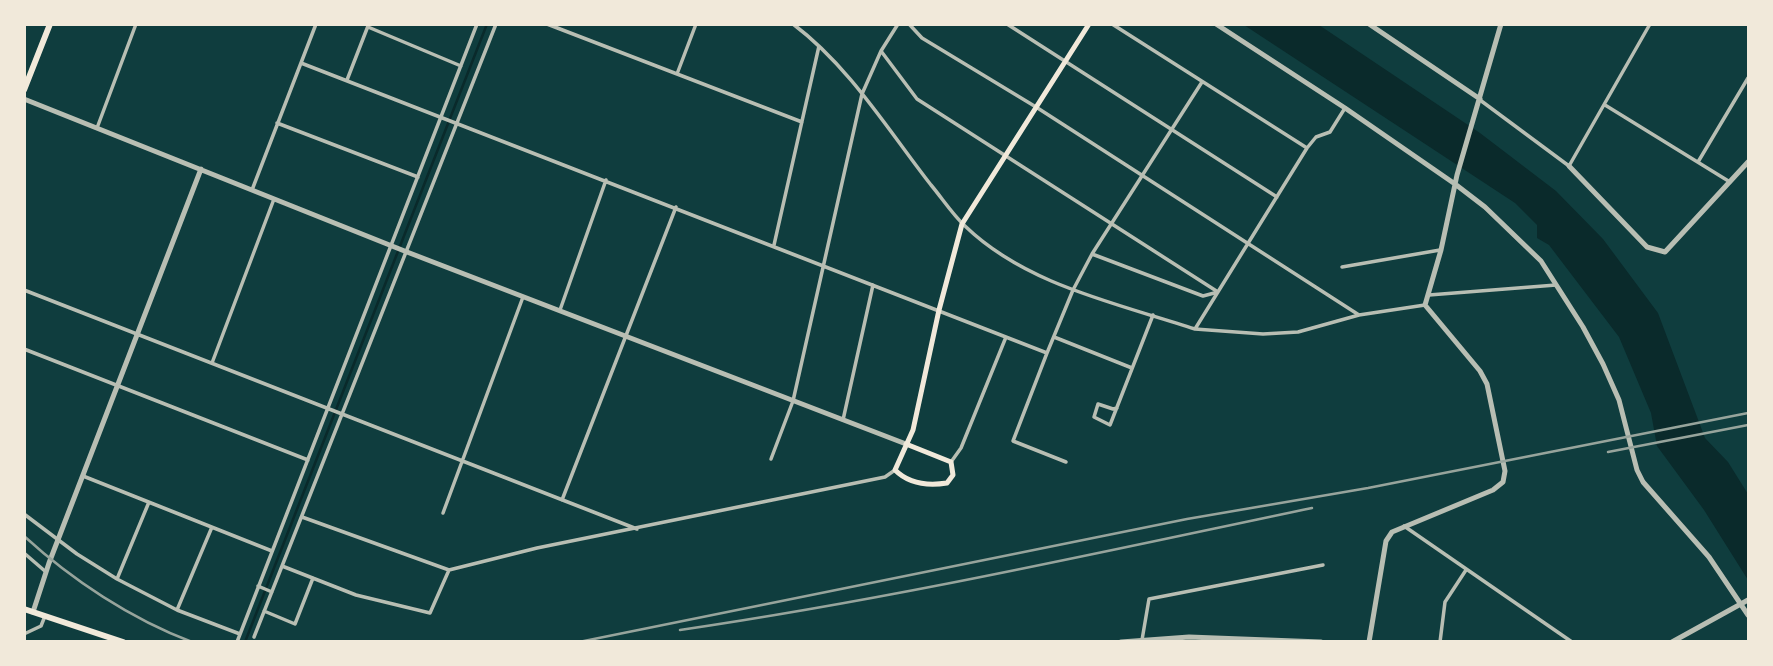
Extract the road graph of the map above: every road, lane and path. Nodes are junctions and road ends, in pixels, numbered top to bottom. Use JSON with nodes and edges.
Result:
{"nodes":[{"id":1,"x":50,"y":24,"type":"edge"},
{"id":2,"x":136,"y":24,"type":"edge"},
{"id":3,"x":316,"y":24,"type":"edge"},
{"id":4,"x":477,"y":24,"type":"edge"},
{"id":5,"x":496,"y":24,"type":"edge"},
{"id":6,"x":547,"y":24,"type":"edge"},
{"id":7,"x":696,"y":24,"type":"edge"},
{"id":8,"x":793,"y":24,"type":"edge"},
{"id":9,"x":898,"y":24,"type":"edge"},
{"id":10,"x":909,"y":24,"type":"edge"},
{"id":11,"x":1007,"y":24,"type":"edge"},
{"id":12,"x":1089,"y":24,"type":"edge"},
{"id":13,"x":1112,"y":24,"type":"edge"},
{"id":14,"x":1216,"y":24,"type":"edge"},
{"id":15,"x":1369,"y":24,"type":"edge"},
{"id":16,"x":1501,"y":24,"type":"edge"},
{"id":17,"x":1650,"y":24,"type":"edge"},
{"id":18,"x":369,"y":26,"type":"edge"},
{"id":19,"x":819,"y":44,"type":"junction"},
{"id":20,"x":881,"y":51,"type":"junction"},
{"id":21,"x":1065,"y":61,"type":"junction"},
{"id":22,"x":301,"y":62,"type":"junction"},
{"id":23,"x":461,"y":66,"type":"junction"},
{"id":24,"x":677,"y":74,"type":"junction"},
{"id":25,"x":1748,"y":78,"type":"edge"},
{"id":26,"x":347,"y":80,"type":"junction"},
{"id":27,"x":1202,"y":82,"type":"junction"},
{"id":28,"x":24,"y":90,"type":"edge"},
{"id":29,"x":862,"y":94,"type":"junction"},
{"id":30,"x":24,"y":99,"type":"edge"},
{"id":31,"x":1480,"y":99,"type":"junction"},
{"id":32,"x":1605,"y":105,"type":"junction"},
{"id":33,"x":1036,"y":107,"type":"junction"},
{"id":34,"x":1345,"y":108,"type":"junction"},
{"id":35,"x":441,"y":117,"type":"junction"},
{"id":36,"x":802,"y":122,"type":"junction"},
{"id":37,"x":278,"y":123,"type":"junction"},
{"id":38,"x":457,"y":123,"type":"junction"},
{"id":39,"x":97,"y":128,"type":"junction"},
{"id":40,"x":1171,"y":128,"type":"junction"},
{"id":41,"x":1307,"y":148,"type":"junction"},
{"id":42,"x":1005,"y":156,"type":"junction"},
{"id":43,"x":1698,"y":162,"type":"junction"},
{"id":44,"x":1748,"y":162,"type":"edge"},
{"id":45,"x":1569,"y":166,"type":"junction"},
{"id":46,"x":201,"y":169,"type":"junction"},
{"id":47,"x":1141,"y":175,"type":"junction"},
{"id":48,"x":418,"y":177,"type":"junction"},
{"id":49,"x":606,"y":180,"type":"junction"},
{"id":50,"x":1730,"y":182,"type":"junction"},
{"id":51,"x":1455,"y":184,"type":"junction"},
{"id":52,"x":252,"y":190,"type":"junction"},
{"id":53,"x":1277,"y":197,"type":"junction"},
{"id":54,"x":274,"y":199,"type":"junction"},
{"id":55,"x":676,"y":207,"type":"junction"},
{"id":56,"x":1111,"y":223,"type":"junction"},
{"id":57,"x":962,"y":224,"type":"junction"},
{"id":58,"x":1248,"y":244,"type":"junction"},
{"id":59,"x":774,"y":245,"type":"junction"},
{"id":60,"x":391,"y":246,"type":"junction"},
{"id":61,"x":1441,"y":250,"type":"junction"},
{"id":62,"x":407,"y":252,"type":"junction"},
{"id":63,"x":1092,"y":254,"type":"junction"},
{"id":64,"x":824,"y":265,"type":"junction"},
{"id":65,"x":1342,"y":267,"type":"dead end"},
{"id":66,"x":873,"y":284,"type":"junction"},
{"id":67,"x":1556,"y":285,"type":"junction"},
{"id":68,"x":24,"y":290,"type":"edge"},
{"id":69,"x":1073,"y":290,"type":"junction"},
{"id":70,"x":1218,"y":292,"type":"junction"},
{"id":71,"x":1429,"y":295,"type":"junction"},
{"id":72,"x":523,"y":297,"type":"junction"},
{"id":73,"x":1425,"y":305,"type":"junction"},
{"id":74,"x":939,"y":310,"type":"junction"},
{"id":75,"x":560,"y":311,"type":"junction"},
{"id":76,"x":1153,"y":315,"type":"junction"},
{"id":77,"x":1359,"y":315,"type":"junction"},
{"id":78,"x":1195,"y":329,"type":"junction"},
{"id":79,"x":137,"y":334,"type":"junction"},
{"id":80,"x":626,"y":337,"type":"junction"},
{"id":81,"x":1006,"y":337,"type":"junction"},
{"id":82,"x":1054,"y":337,"type":"junction"},
{"id":83,"x":24,"y":349,"type":"edge"},
{"id":84,"x":1047,"y":353,"type":"junction"},
{"id":85,"x":212,"y":363,"type":"junction"},
{"id":86,"x":1132,"y":368,"type":"junction"},
{"id":87,"x":118,"y":386,"type":"junction"},
{"id":88,"x":793,"y":401,"type":"junction"},
{"id":89,"x":328,"y":408,"type":"junction"},
{"id":90,"x":1117,"y":408,"type":"junction"},
{"id":91,"x":342,"y":414,"type":"junction"},
{"id":92,"x":843,"y":420,"type":"junction"},
{"id":93,"x":906,"y":444,"type":"junction"},
{"id":94,"x":771,"y":459,"type":"dead end"},
{"id":95,"x":307,"y":460,"type":"junction"},
{"id":96,"x":462,"y":461,"type":"junction"},
{"id":97,"x":1066,"y":462,"type":"dead end"},
{"id":98,"x":951,"y":463,"type":"junction"},
{"id":99,"x":895,"y":470,"type":"junction"},
{"id":100,"x":83,"y":476,"type":"junction"},
{"id":101,"x":562,"y":500,"type":"junction"},
{"id":102,"x":149,"y":502,"type":"junction"},
{"id":103,"x":443,"y":513,"type":"dead end"},
{"id":104,"x":24,"y":514,"type":"edge"},
{"id":105,"x":301,"y":517,"type":"junction"},
{"id":106,"x":1404,"y":526,"type":"junction"},
{"id":107,"x":212,"y":527,"type":"junction"},
{"id":108,"x":637,"y":529,"type":"junction"},
{"id":109,"x":58,"y":540,"type":"junction"},
{"id":110,"x":272,"y":551,"type":"junction"},
{"id":111,"x":24,"y":553,"type":"edge"},
{"id":112,"x":1323,"y":565,"type":"dead end"},
{"id":113,"x":282,"y":566,"type":"junction"},
{"id":114,"x":449,"y":569,"type":"junction"},
{"id":115,"x":1466,"y":570,"type":"junction"},
{"id":116,"x":46,"y":572,"type":"junction"},
{"id":117,"x":313,"y":578,"type":"junction"},
{"id":118,"x":117,"y":579,"type":"junction"},
{"id":119,"x":258,"y":586,"type":"junction"},
{"id":120,"x":272,"y":592,"type":"junction"},
{"id":121,"x":1748,"y":600,"type":"edge"},
{"id":122,"x":1742,"y":603,"type":"junction"},
{"id":123,"x":24,"y":608,"type":"edge"},
{"id":124,"x":177,"y":610,"type":"junction"},
{"id":125,"x":264,"y":611,"type":"junction"},
{"id":126,"x":33,"y":612,"type":"junction"},
{"id":127,"x":1748,"y":615,"type":"edge"},
{"id":128,"x":45,"y":616,"type":"junction"},
{"id":129,"x":97,"y":633,"type":"junction"},
{"id":130,"x":24,"y":634,"type":"edge"},
{"id":131,"x":240,"y":634,"type":"junction"},
{"id":132,"x":254,"y":637,"type":"dead end"},
{"id":133,"x":1564,"y":639,"type":"edge"},
{"id":134,"x":1142,"y":640,"type":"edge"},
{"id":135,"x":102,"y":642,"type":"edge"},
{"id":136,"x":123,"y":642,"type":"edge"},
{"id":137,"x":237,"y":642,"type":"edge"},
{"id":138,"x":1121,"y":642,"type":"edge"},
{"id":139,"x":1321,"y":642,"type":"edge"},
{"id":140,"x":1369,"y":642,"type":"edge"},
{"id":141,"x":1440,"y":642,"type":"edge"},
{"id":142,"x":1572,"y":642,"type":"edge"},
{"id":143,"x":1672,"y":642,"type":"edge"}],
"edges":[{"from":1,"to":28,"type":"main road"},
{"from":2,"to":39,"type":"street"},
{"from":3,"to":22,"type":"street"},
{"from":4,"to":23,"type":"street"},
{"from":5,"to":38,"type":"street"},
{"from":6,"to":24,"type":"street"},
{"from":7,"to":24,"type":"street"},
{"from":8,"to":19,"type":"street"},
{"from":9,"to":20,"type":"street"},
{"from":10,"to":33,"type":"street"},
{"from":11,"to":21,"type":"street"},
{"from":12,"to":21,"type":"main road"},
{"from":13,"to":27,"type":"street"},
{"from":14,"to":34,"type":"street"},
{"from":15,"to":31,"type":"street"},
{"from":16,"to":31,"type":"street"},
{"from":17,"to":32,"type":"street"},
{"from":18,"to":23,"type":"street"},
{"from":18,"to":26,"type":"street"},
{"from":19,"to":29,"type":"street"},
{"from":19,"to":36,"type":"street"},
{"from":20,"to":29,"type":"street"},
{"from":20,"to":42,"type":"street"},
{"from":21,"to":33,"type":"main road"},
{"from":21,"to":40,"type":"street"},
{"from":22,"to":26,"type":"street"},
{"from":22,"to":37,"type":"street"},
{"from":23,"to":35,"type":"street"},
{"from":24,"to":36,"type":"street"},
{"from":25,"to":43,"type":"street"},
{"from":26,"to":35,"type":"street"},
{"from":27,"to":40,"type":"street"},
{"from":27,"to":41,"type":"street"},
{"from":29,"to":57,"type":"street"},
{"from":29,"to":64,"type":"street"},
{"from":30,"to":39,"type":"street"},
{"from":31,"to":45,"type":"street"},
{"from":31,"to":51,"type":"street"},
{"from":32,"to":43,"type":"street"},
{"from":32,"to":45,"type":"street"},
{"from":33,"to":42,"type":"main road"},
{"from":33,"to":47,"type":"street"},
{"from":34,"to":41,"type":"street"},
{"from":34,"to":51,"type":"street"},
{"from":35,"to":38,"type":"street"},
{"from":35,"to":48,"type":"street"},
{"from":36,"to":59,"type":"street"},
{"from":37,"to":48,"type":"street"},
{"from":37,"to":52,"type":"street"},
{"from":38,"to":49,"type":"street"},
{"from":38,"to":62,"type":"street"},
{"from":39,"to":46,"type":"street"},
{"from":40,"to":47,"type":"street"},
{"from":40,"to":53,"type":"street"},
{"from":41,"to":53,"type":"street"},
{"from":42,"to":56,"type":"street"},
{"from":42,"to":57,"type":"main road"},
{"from":43,"to":50,"type":"street"},
{"from":44,"to":50,"type":"street"},
{"from":45,"to":50,"type":"street"},
{"from":46,"to":52,"type":"street"},
{"from":46,"to":79,"type":"street"},
{"from":47,"to":56,"type":"street"},
{"from":47,"to":58,"type":"street"},
{"from":48,"to":60,"type":"street"},
{"from":49,"to":55,"type":"street"},
{"from":49,"to":75,"type":"street"},
{"from":51,"to":61,"type":"street"},
{"from":51,"to":67,"type":"street"},
{"from":52,"to":54,"type":"street"},
{"from":53,"to":58,"type":"street"},
{"from":54,"to":60,"type":"street"},
{"from":54,"to":85,"type":"street"},
{"from":55,"to":59,"type":"street"},
{"from":55,"to":80,"type":"street"},
{"from":56,"to":63,"type":"street"},
{"from":56,"to":70,"type":"street"},
{"from":57,"to":69,"type":"street"},
{"from":57,"to":74,"type":"main road"},
{"from":58,"to":70,"type":"street"},
{"from":58,"to":77,"type":"street"},
{"from":59,"to":64,"type":"street"},
{"from":60,"to":62,"type":"street"},
{"from":60,"to":89,"type":"street"},
{"from":61,"to":65,"type":"street"},
{"from":61,"to":71,"type":"street"},
{"from":62,"to":72,"type":"street"},
{"from":62,"to":91,"type":"street"},
{"from":63,"to":69,"type":"street"},
{"from":63,"to":70,"type":"street"},
{"from":64,"to":66,"type":"street"},
{"from":64,"to":88,"type":"street"},
{"from":66,"to":74,"type":"street"},
{"from":66,"to":92,"type":"street"},
{"from":67,"to":71,"type":"street"},
{"from":67,"to":122,"type":"street"},
{"from":68,"to":79,"type":"street"},
{"from":69,"to":76,"type":"street"},
{"from":69,"to":82,"type":"street"},
{"from":70,"to":78,"type":"street"},
{"from":71,"to":73,"type":"street"},
{"from":72,"to":75,"type":"street"},
{"from":72,"to":96,"type":"street"},
{"from":73,"to":77,"type":"street"},
{"from":73,"to":106,"type":"street"},
{"from":74,"to":81,"type":"street"},
{"from":74,"to":93,"type":"main road"},
{"from":75,"to":80,"type":"street"},
{"from":76,"to":78,"type":"street"},
{"from":76,"to":86,"type":"street"},
{"from":77,"to":78,"type":"street"},
{"from":79,"to":85,"type":"street"},
{"from":79,"to":87,"type":"street"},
{"from":80,"to":88,"type":"street"},
{"from":80,"to":101,"type":"street"},
{"from":81,"to":84,"type":"street"},
{"from":81,"to":98,"type":"street"},
{"from":82,"to":84,"type":"street"},
{"from":82,"to":86,"type":"street"},
{"from":83,"to":87,"type":"street"},
{"from":84,"to":97,"type":"street"},
{"from":85,"to":89,"type":"street"},
{"from":86,"to":90,"type":"street"},
{"from":87,"to":95,"type":"street"},
{"from":87,"to":100,"type":"street"},
{"from":88,"to":92,"type":"street"},
{"from":88,"to":94,"type":"street"},
{"from":89,"to":91,"type":"street"},
{"from":89,"to":95,"type":"street"},
{"from":90,"to":90,"type":"street"},
{"from":91,"to":96,"type":"street"},
{"from":91,"to":105,"type":"street"},
{"from":92,"to":93,"type":"street"},
{"from":93,"to":98,"type":"main road"},
{"from":93,"to":99,"type":"main road"},
{"from":95,"to":110,"type":"street"},
{"from":96,"to":101,"type":"street"},
{"from":96,"to":103,"type":"street"},
{"from":98,"to":99,"type":"main road"},
{"from":99,"to":108,"type":"street"},
{"from":100,"to":102,"type":"street"},
{"from":100,"to":109,"type":"street"},
{"from":101,"to":108,"type":"street"},
{"from":102,"to":107,"type":"street"},
{"from":102,"to":118,"type":"street"},
{"from":104,"to":109,"type":"street"},
{"from":105,"to":113,"type":"street"},
{"from":105,"to":114,"type":"street"},
{"from":106,"to":115,"type":"street"},
{"from":106,"to":140,"type":"street"},
{"from":107,"to":110,"type":"street"},
{"from":107,"to":124,"type":"street"},
{"from":108,"to":114,"type":"street"},
{"from":109,"to":116,"type":"street"},
{"from":109,"to":118,"type":"street"},
{"from":110,"to":119,"type":"street"},
{"from":111,"to":116,"type":"street"},
{"from":112,"to":134,"type":"street"},
{"from":113,"to":117,"type":"street"},
{"from":113,"to":120,"type":"street"},
{"from":114,"to":117,"type":"street"},
{"from":115,"to":133,"type":"street"},
{"from":115,"to":141,"type":"street"},
{"from":116,"to":126,"type":"street"},
{"from":117,"to":125,"type":"street"},
{"from":118,"to":124,"type":"street"},
{"from":119,"to":120,"type":"street"},
{"from":119,"to":131,"type":"street"},
{"from":120,"to":125,"type":"street"},
{"from":121,"to":122,"type":"street"},
{"from":122,"to":127,"type":"street"},
{"from":122,"to":143,"type":"street"},
{"from":123,"to":126,"type":"main road"},
{"from":124,"to":131,"type":"street"},
{"from":125,"to":132,"type":"street"},
{"from":126,"to":128,"type":"main road"},
{"from":128,"to":129,"type":"main road"},
{"from":128,"to":130,"type":"street"},
{"from":129,"to":135,"type":"street"},
{"from":129,"to":136,"type":"main road"},
{"from":131,"to":137,"type":"street"},
{"from":133,"to":142,"type":"street"},
{"from":134,"to":138,"type":"street"},
{"from":134,"to":139,"type":"street"}]}
